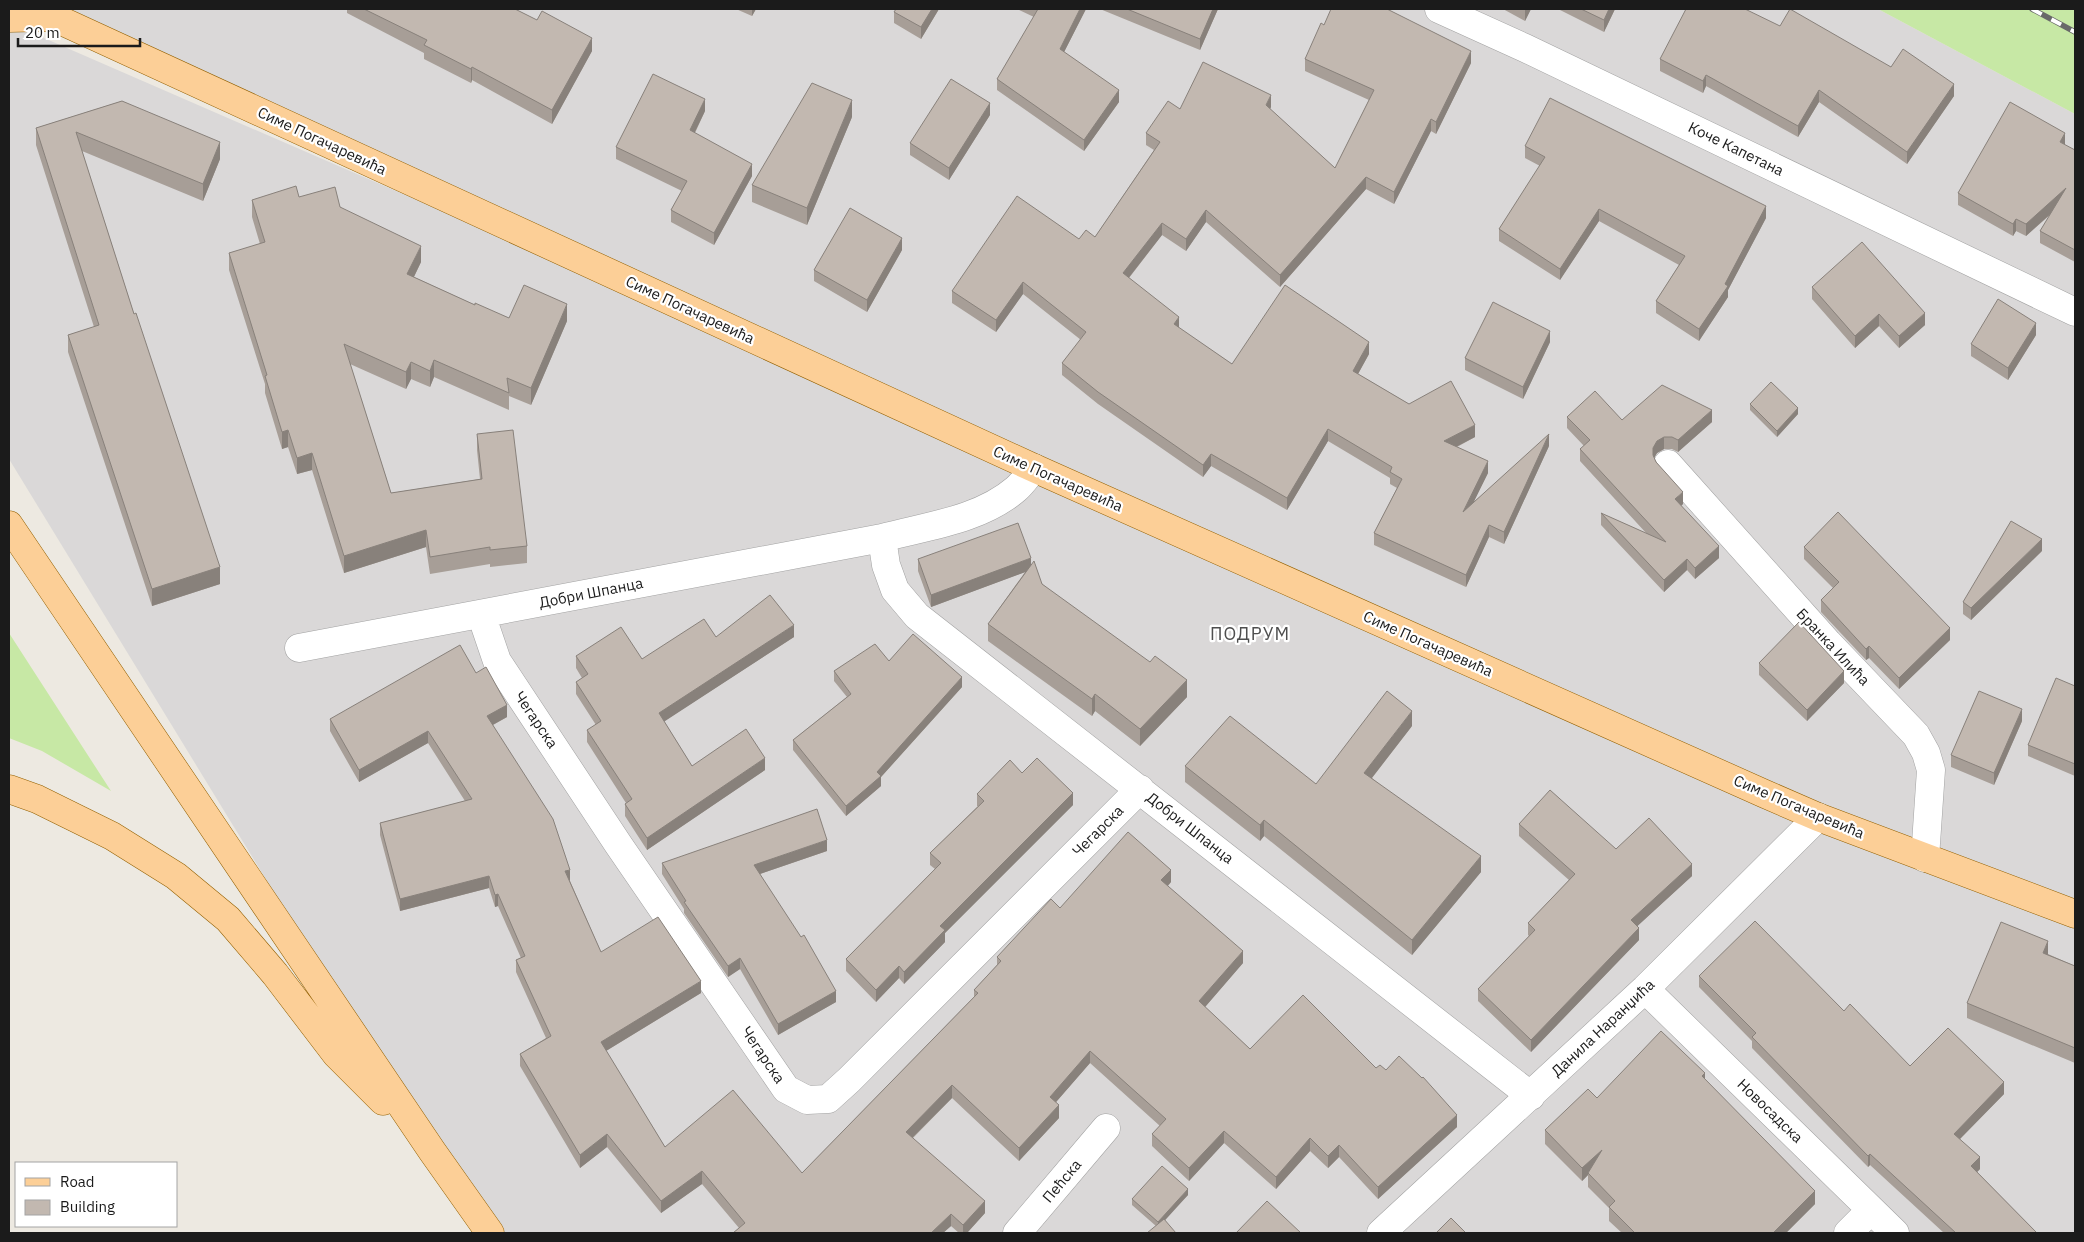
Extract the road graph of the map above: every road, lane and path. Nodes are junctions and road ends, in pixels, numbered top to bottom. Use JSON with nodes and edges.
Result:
{"nodes":[{"id":1,"x":1440,"y":9,"type":"edge"},
{"id":2,"x":47,"y":13,"type":"edge"},
{"id":3,"x":9,"y":18,"type":"edge"},
{"id":4,"x":2075,"y":312,"type":"edge"},
{"id":5,"x":1668,"y":464,"type":"dead end"},
{"id":6,"x":1034,"y":468,"type":"junction"},
{"id":7,"x":9,"y":525,"type":"edge"},
{"id":8,"x":882,"y":538,"type":"junction"},
{"id":9,"x":481,"y":614,"type":"junction"},
{"id":10,"x":299,"y":648,"type":"dead end"},
{"id":11,"x":9,"y":789,"type":"edge"},
{"id":12,"x":1140,"y":789,"type":"junction"},
{"id":13,"x":1818,"y":817,"type":"junction"},
{"id":14,"x":1925,"y":858,"type":"junction"},
{"id":15,"x":2075,"y":914,"type":"edge"},
{"id":16,"x":1645,"y":989,"type":"junction"},
{"id":17,"x":1531,"y":1096,"type":"junction"},
{"id":18,"x":1106,"y":1128,"type":"dead end"},
{"id":19,"x":432,"y":1151,"type":"junction"},
{"id":20,"x":1871,"y":1210,"type":"junction"},
{"id":21,"x":490,"y":1233,"type":"edge"},
{"id":22,"x":1017,"y":1233,"type":"edge"},
{"id":23,"x":1381,"y":1233,"type":"edge"},
{"id":24,"x":1848,"y":1233,"type":"edge"},
{"id":25,"x":1895,"y":1233,"type":"edge"}],
"edges":[{"from":1,"to":4,"type":"street","name":"Коче Капетана"},
{"from":2,"to":3,"type":"main road","name":"Симе Погачаревића"},
{"from":2,"to":6,"type":"main road","name":"Симе Погачаревића"},
{"from":5,"to":14,"type":"street","name":"Бранка Илића"},
{"from":6,"to":8,"type":"street","name":"Добри Шпанца"},
{"from":6,"to":13,"type":"main road","name":"Симе Погачаревића"},
{"from":7,"to":19,"type":"main road"},
{"from":8,"to":9,"type":"street","name":"Добри Шпанца"},
{"from":8,"to":12,"type":"street","name":"Добри Шпанца"},
{"from":9,"to":10,"type":"street","name":"Добри Шпанца"},
{"from":9,"to":12,"type":"street","name":"Чегарска"},
{"from":11,"to":19,"type":"main road"},
{"from":12,"to":17,"type":"street","name":"Добри Шпанца"},
{"from":13,"to":14,"type":"main road","name":"Симе Погачаревића"},
{"from":13,"to":16,"type":"street","name":"Данила Наранџића"},
{"from":14,"to":15,"type":"main road","name":"Симе Погачаревића"},
{"from":16,"to":17,"type":"street","name":"Данила Наранџића"},
{"from":16,"to":20,"type":"street","name":"Новосадска"},
{"from":17,"to":23,"type":"street","name":"Данила Наранџића"},
{"from":18,"to":22,"type":"street","name":"Пећска"},
{"from":19,"to":21,"type":"main road"},
{"from":20,"to":24,"type":"street"},
{"from":20,"to":25,"type":"street","name":"Новосадска"}]}
